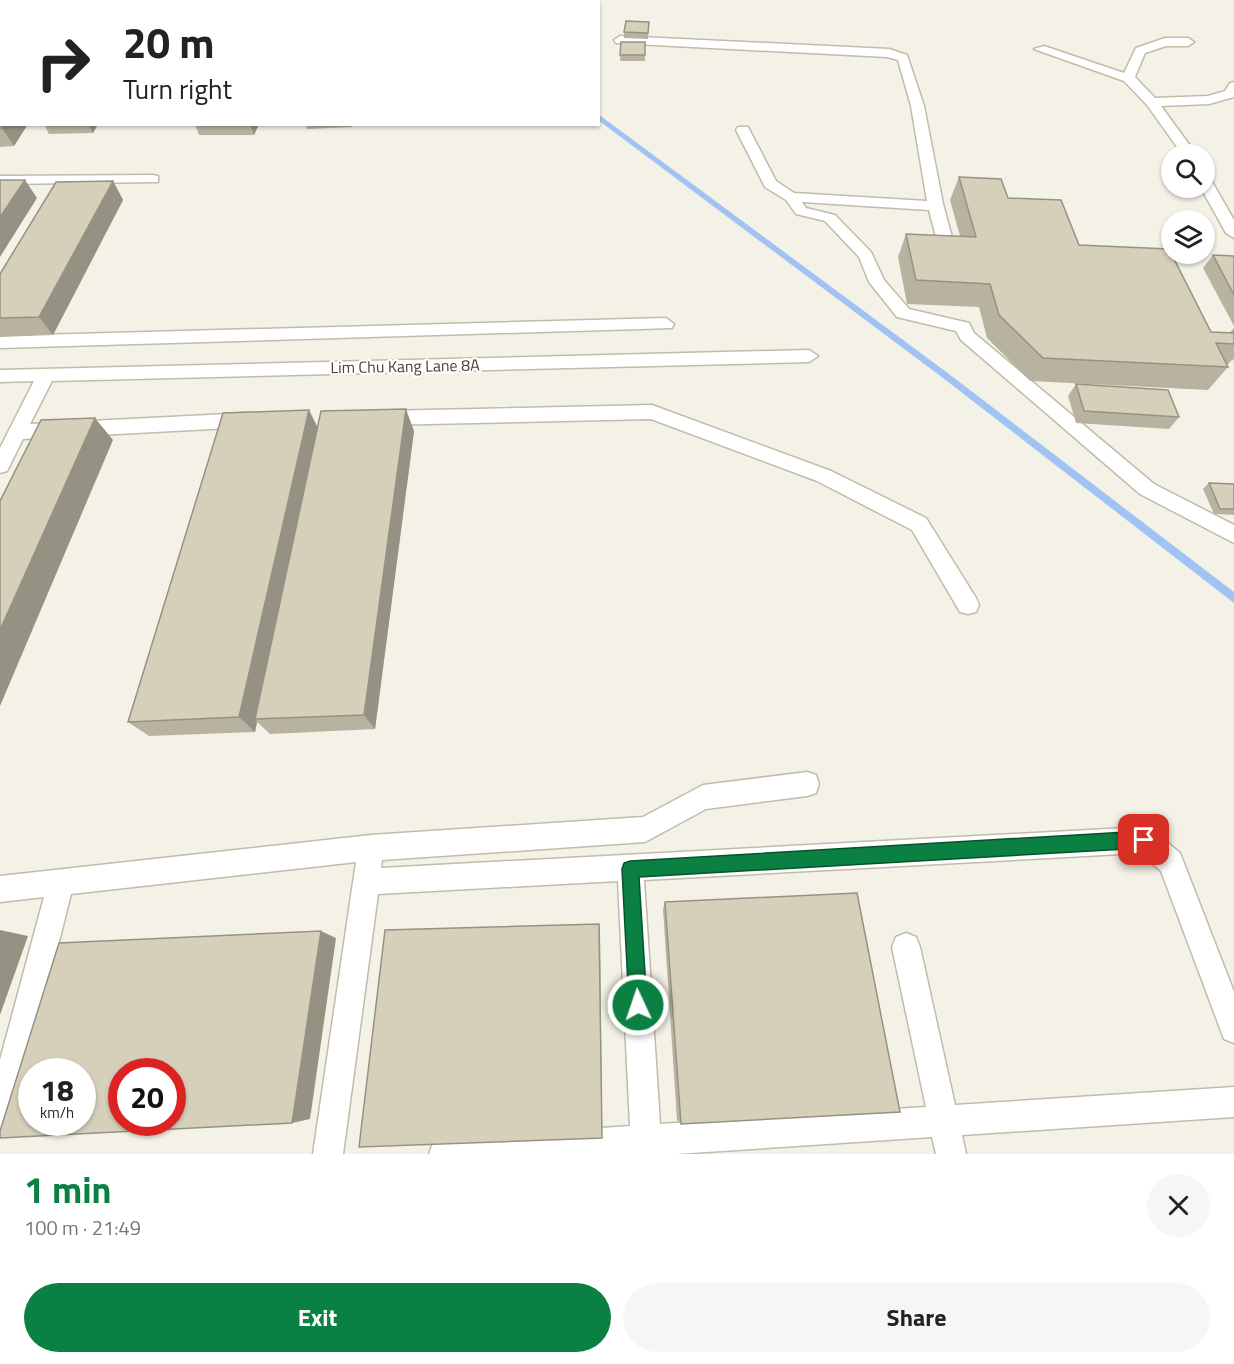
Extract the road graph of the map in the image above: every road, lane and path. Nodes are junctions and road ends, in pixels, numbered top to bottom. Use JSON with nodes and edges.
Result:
{"nodes":[{"id":1,"x":620,"y":40,"type":"edge"},
{"id":2,"x":1188,"y":42,"type":"dead end"},
{"id":3,"x":1040,"y":49,"type":"dead end"},
{"id":4,"x":1128,"y":78,"type":"junction"},
{"id":5,"x":1234,"y":86,"type":"edge"},
{"id":6,"x":1152,"y":102,"type":"junction"},
{"id":7,"x":743,"y":130,"type":"dead end"},
{"id":8,"x":1182,"y":144,"type":"edge"},
{"id":9,"x":153,"y":178,"type":"dead end"},
{"id":10,"x":0,"y":180,"type":"edge"},
{"id":11,"x":791,"y":197,"type":"junction"},
{"id":12,"x":1214,"y":198,"type":"edge"},
{"id":13,"x":934,"y":206,"type":"junction"},
{"id":14,"x":1234,"y":233,"type":"edge"},
{"id":15,"x":948,"y":252,"type":"edge"},
{"id":16,"x":666,"y":324,"type":"dead end"},
{"id":17,"x":0,"y":342,"type":"edge"},
{"id":18,"x":809,"y":356,"type":"dead end"},
{"id":19,"x":47,"y":374,"type":"junction"},
{"id":20,"x":0,"y":376,"type":"edge"},
{"id":21,"x":358,"y":418,"type":"edge"},
{"id":22,"x":266,"y":420,"type":"edge"},
{"id":23,"x":18,"y":432,"type":"junction"},
{"id":24,"x":0,"y":466,"type":"edge"},
{"id":25,"x":1234,"y":535,"type":"edge"},
{"id":26,"x":968,"y":604,"type":"dead end"},
{"id":27,"x":807,"y":784,"type":"dead end"},
{"id":28,"x":371,"y":848,"type":"junction"},
{"id":29,"x":630,"y":869,"type":"junction"},
{"id":30,"x":61,"y":882,"type":"junction"},
{"id":31,"x":366,"y":882,"type":"junction"},
{"id":32,"x":0,"y":889,"type":"edge"},
{"id":33,"x":906,"y":947,"type":"dead end"},
{"id":34,"x":1234,"y":1029,"type":"edge"},
{"id":35,"x":1234,"y":1102,"type":"edge"},
{"id":36,"x":0,"y":1116,"type":"edge"},
{"id":37,"x":944,"y":1121,"type":"junction"},
{"id":38,"x":646,"y":1141,"type":"junction"},
{"id":39,"x":328,"y":1154,"type":"edge"},
{"id":40,"x":444,"y":1154,"type":"edge"},
{"id":41,"x":951,"y":1154,"type":"edge"}],
"edges":[{"from":1,"to":13,"type":"lane"},
{"from":2,"to":4,"type":"lane"},
{"from":3,"to":4,"type":"lane"},
{"from":4,"to":6,"type":"lane"},
{"from":5,"to":6,"type":"lane"},
{"from":6,"to":8,"type":"lane"},
{"from":7,"to":11,"type":"lane"},
{"from":9,"to":10,"type":"lane"},
{"from":11,"to":13,"type":"lane"},
{"from":11,"to":25,"type":"lane"},
{"from":12,"to":14,"type":"lane"},
{"from":13,"to":15,"type":"lane"},
{"from":16,"to":17,"type":"lane"},
{"from":18,"to":19,"type":"lane","name":"Lim Chu Kang Lane 8A"},
{"from":19,"to":20,"type":"lane","name":"Lim Chu Kang Lane 8A"},
{"from":19,"to":23,"type":"lane"},
{"from":21,"to":26,"type":"lane"},
{"from":22,"to":23,"type":"lane"},
{"from":23,"to":24,"type":"lane"},
{"from":27,"to":28,"type":"lane"},
{"from":28,"to":30,"type":"lane"},
{"from":28,"to":31,"type":"lane"},
{"from":29,"to":31,"type":"lane"},
{"from":29,"to":34,"type":"lane"},
{"from":29,"to":38,"type":"lane"},
{"from":30,"to":32,"type":"lane"},
{"from":30,"to":36,"type":"lane"},
{"from":31,"to":39,"type":"lane"},
{"from":33,"to":37,"type":"lane"},
{"from":35,"to":37,"type":"lane"},
{"from":37,"to":38,"type":"lane"},
{"from":37,"to":41,"type":"lane"},
{"from":38,"to":40,"type":"lane"}]}
